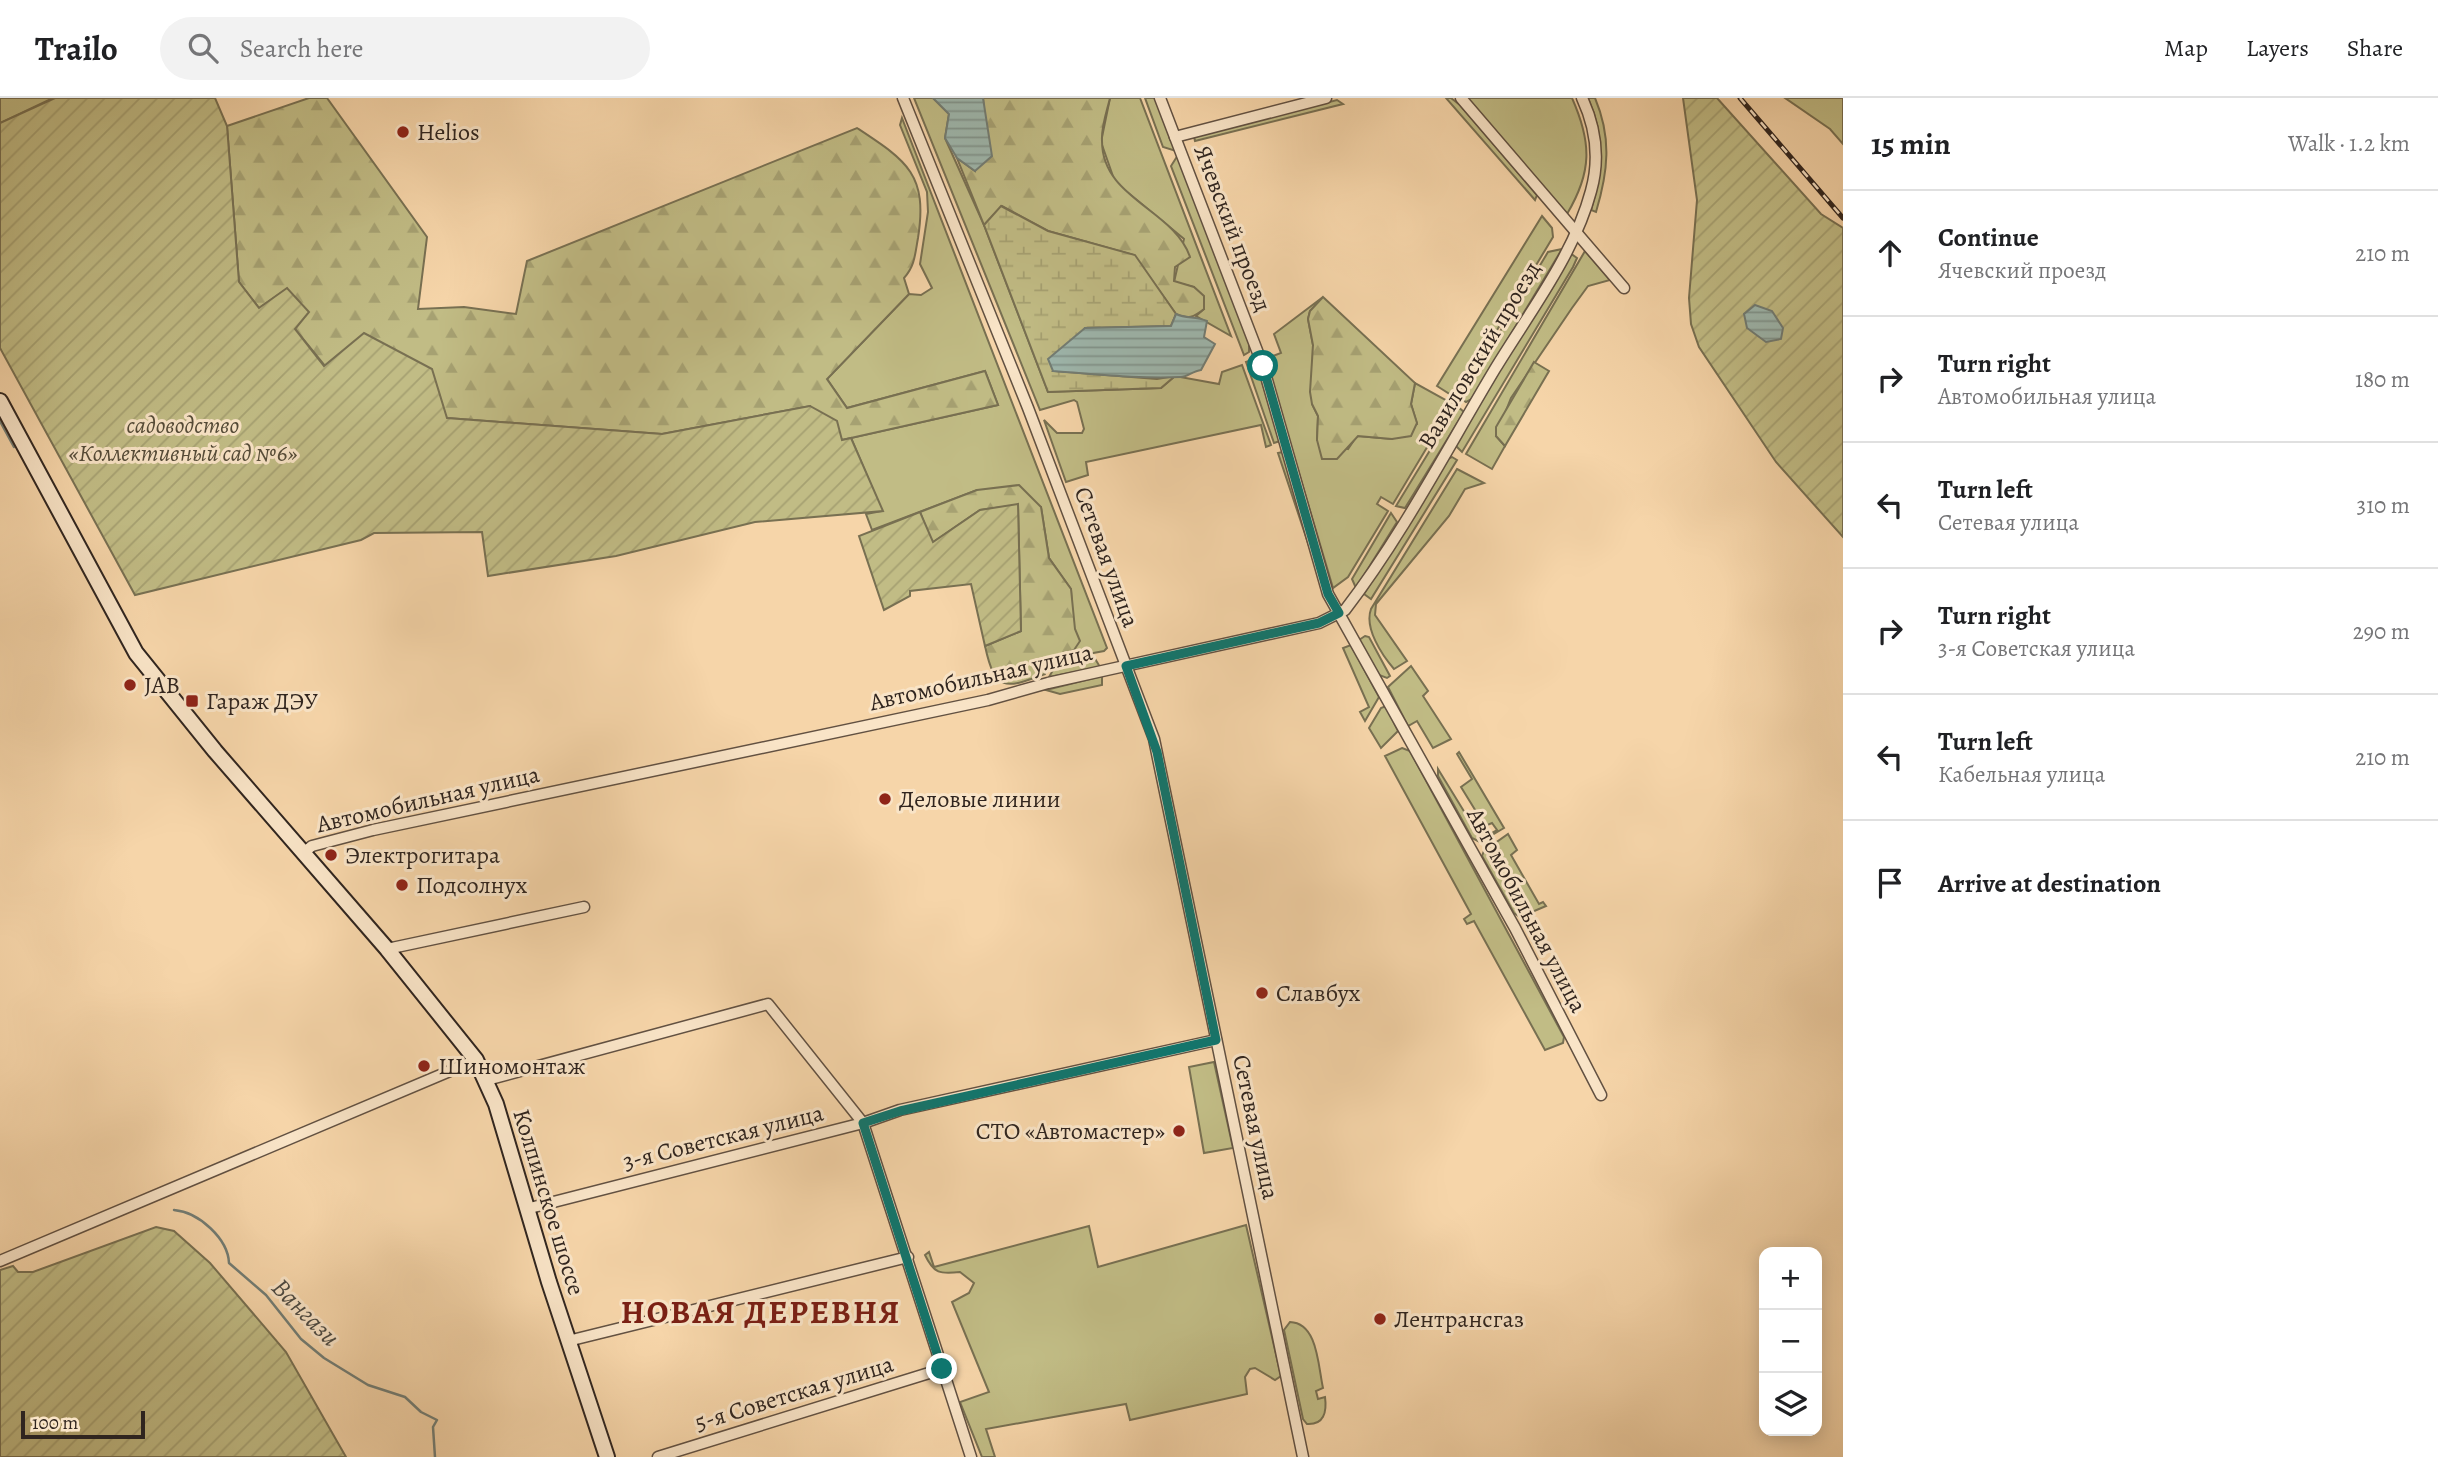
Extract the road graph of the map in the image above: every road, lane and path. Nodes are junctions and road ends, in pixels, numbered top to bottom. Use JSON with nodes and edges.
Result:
{"nodes":[{"id":1,"x":903,"y":98,"type":"edge"},
{"id":2,"x":1160,"y":98,"type":"edge"},
{"id":3,"x":1326,"y":98,"type":"edge"},
{"id":4,"x":1461,"y":98,"type":"edge"},
{"id":5,"x":1582,"y":98,"type":"edge"},
{"id":6,"x":1175,"y":137,"type":"junction"},
{"id":7,"x":1576,"y":233,"type":"junction"},
{"id":8,"x":1624,"y":288,"type":"dead end"},
{"id":9,"x":0,"y":401,"type":"edge"},
{"id":10,"x":1339,"y":613,"type":"junction"},
{"id":11,"x":1126,"y":666,"type":"junction"},
{"id":12,"x":303,"y":853,"type":"junction"},
{"id":13,"x":584,"y":907,"type":"dead end"},
{"id":14,"x":387,"y":948,"type":"junction"},
{"id":15,"x":1216,"y":1040,"type":"junction"},
{"id":16,"x":475,"y":1060,"type":"junction"},
{"id":17,"x":487,"y":1080,"type":"junction"},
{"id":18,"x":1601,"y":1095,"type":"dead end"},
{"id":19,"x":863,"y":1123,"type":"junction"},
{"id":20,"x":526,"y":1209,"type":"junction"},
{"id":21,"x":908,"y":1257,"type":"junction"},
{"id":22,"x":0,"y":1261,"type":"edge"},
{"id":23,"x":568,"y":1341,"type":"junction"},
{"id":24,"x":942,"y":1369,"type":"junction"},
{"id":25,"x":607,"y":1457,"type":"edge"},
{"id":26,"x":658,"y":1457,"type":"edge"},
{"id":27,"x":971,"y":1457,"type":"edge"},
{"id":28,"x":1303,"y":1457,"type":"edge"}],
"edges":[{"from":1,"to":11,"type":"street","name":"Сетевая улица"},
{"from":2,"to":6,"type":"street","name":"Ячевский проезд"},
{"from":3,"to":6,"type":"street"},
{"from":4,"to":7,"type":"street"},
{"from":5,"to":7,"type":"street","name":"Вавиловский проезд"},
{"from":6,"to":10,"type":"street","name":"Ячевский проезд"},
{"from":7,"to":8,"type":"street"},
{"from":7,"to":10,"type":"street","name":"Вавиловский проезд"},
{"from":9,"to":12,"type":"main road","name":"Колпинское шоссе"},
{"from":10,"to":11,"type":"street","name":"Автомобильная улица"},
{"from":10,"to":18,"type":"street","name":"Автомобильная улица"},
{"from":11,"to":12,"type":"street","name":"Автомобильная улица"},
{"from":11,"to":15,"type":"street","name":"Сетевая улица"},
{"from":12,"to":14,"type":"main road","name":"Колпинское шоссе"},
{"from":13,"to":14,"type":"street"},
{"from":14,"to":16,"type":"main road","name":"Колпинское шоссе"},
{"from":15,"to":19,"type":"street","name":"3-я Советская улица"},
{"from":15,"to":28,"type":"street","name":"Сетевая улица"},
{"from":16,"to":17,"type":"main road","name":"Колпинское шоссе"},
{"from":16,"to":22,"type":"street"},
{"from":17,"to":19,"type":"street"},
{"from":17,"to":20,"type":"main road","name":"Колпинское шоссе"},
{"from":19,"to":20,"type":"street","name":"3-я Советская улица"},
{"from":19,"to":21,"type":"street"},
{"from":20,"to":23,"type":"main road","name":"Колпинское шоссе"},
{"from":21,"to":23,"type":"street"},
{"from":21,"to":24,"type":"street"},
{"from":23,"to":25,"type":"main road","name":"Колпинское шоссе"},
{"from":24,"to":26,"type":"street","name":"5-я Советская улица"},
{"from":24,"to":27,"type":"street"}]}
